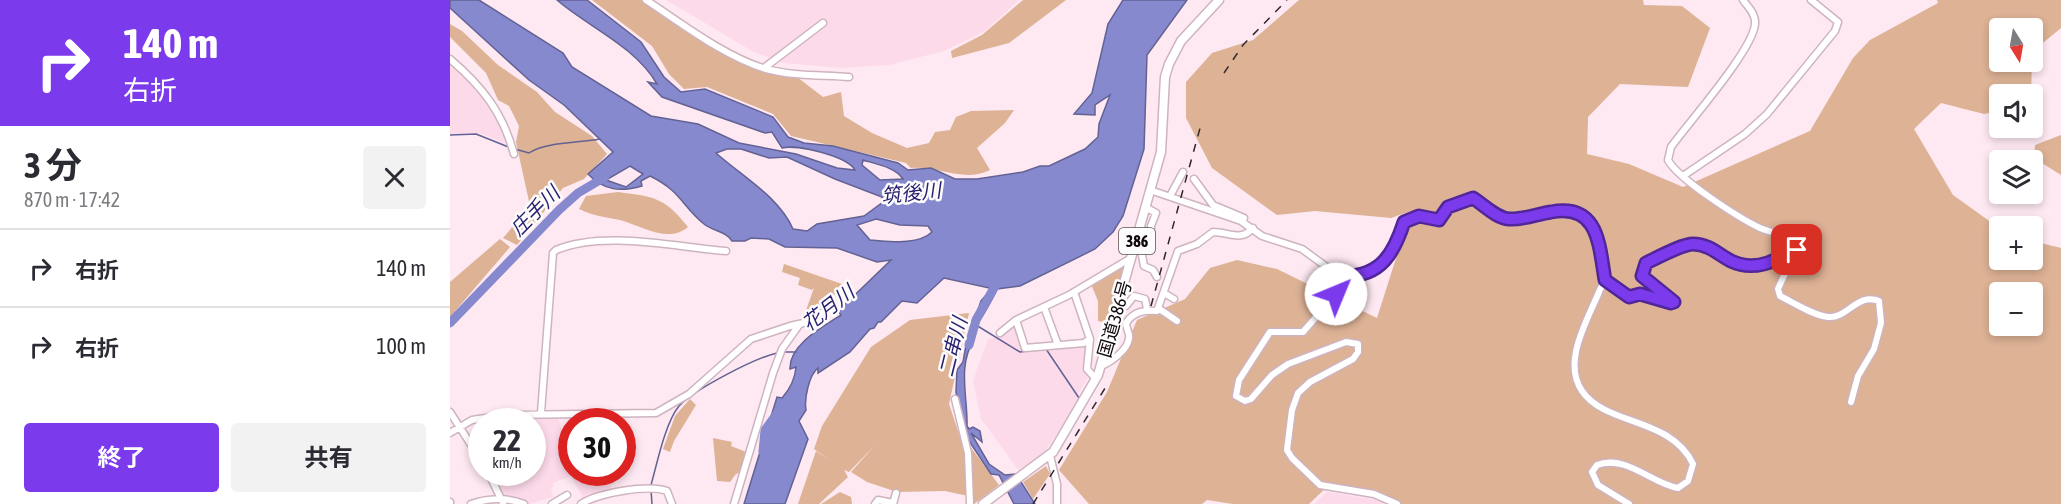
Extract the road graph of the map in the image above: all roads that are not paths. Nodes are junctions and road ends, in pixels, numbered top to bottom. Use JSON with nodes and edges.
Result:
{"nodes":[{"id":1,"x":646,"y":0,"type":"edge"},
{"id":2,"x":1219,"y":0,"type":"edge"},
{"id":3,"x":1743,"y":0,"type":"edge"},
{"id":4,"x":1811,"y":0,"type":"edge"},
{"id":5,"x":823,"y":23,"type":"dead end"},
{"id":6,"x":450,"y":59,"type":"edge"},
{"id":7,"x":764,"y":68,"type":"junction"},
{"id":8,"x":849,"y":77,"type":"dead end"},
{"id":9,"x":514,"y":154,"type":"dead end"},
{"id":10,"x":1183,"y":172,"type":"dead end"},
{"id":11,"x":1683,"y":176,"type":"junction"},
{"id":12,"x":1194,"y":179,"type":"dead end"},
{"id":13,"x":1150,"y":190,"type":"junction"},
{"id":14,"x":1170,"y":196,"type":"junction"},
{"id":15,"x":1145,"y":207,"type":"junction"},
{"id":16,"x":1251,"y":227,"type":"junction"},
{"id":17,"x":1799,"y":245,"type":"junction"},
{"id":18,"x":726,"y":251,"type":"dead end"},
{"id":19,"x":1132,"y":257,"type":"junction"},
{"id":20,"x":1346,"y":276,"type":"junction"},
{"id":21,"x":1157,"y":277,"type":"dead end"},
{"id":22,"x":1605,"y":280,"type":"junction"},
{"id":23,"x":1074,"y":292,"type":"junction"},
{"id":24,"x":1164,"y":293,"type":"junction"},
{"id":25,"x":1174,"y":299,"type":"dead end"},
{"id":26,"x":1044,"y":307,"type":"junction"},
{"id":27,"x":1118,"y":308,"type":"junction"},
{"id":28,"x":1158,"y":308,"type":"junction"},
{"id":29,"x":1147,"y":309,"type":"junction"},
{"id":30,"x":826,"y":310,"type":"dead end"},
{"id":31,"x":1016,"y":320,"type":"junction"},
{"id":32,"x":1178,"y":321,"type":"dead end"},
{"id":33,"x":799,"y":325,"type":"junction"},
{"id":34,"x":1000,"y":333,"type":"dead end"},
{"id":35,"x":1090,"y":339,"type":"junction"},
{"id":36,"x":1058,"y":345,"type":"junction"},
{"id":37,"x":1101,"y":366,"type":"junction"},
{"id":38,"x":1096,"y":379,"type":"junction"},
{"id":39,"x":955,"y":399,"type":"dead end"},
{"id":40,"x":1851,"y":402,"type":"dead end"},
{"id":41,"x":542,"y":408,"type":"edge"},
{"id":42,"x":450,"y":412,"type":"edge"},
{"id":43,"x":546,"y":413,"type":"edge"},
{"id":44,"x":468,"y":423,"type":"edge"},
{"id":45,"x":461,"y":428,"type":"junction"},
{"id":46,"x":450,"y":433,"type":"edge"},
{"id":47,"x":468,"y":439,"type":"edge"},
{"id":48,"x":1050,"y":456,"type":"junction"},
{"id":49,"x":495,"y":486,"type":"edge"},
{"id":50,"x":896,"y":493,"type":"dead end"},
{"id":51,"x":567,"y":495,"type":"dead end"},
{"id":52,"x":502,"y":502,"type":"edge"},
{"id":53,"x":471,"y":504,"type":"edge"},
{"id":54,"x":524,"y":504,"type":"edge"},
{"id":55,"x":552,"y":504,"type":"edge"},
{"id":56,"x":580,"y":504,"type":"edge"},
{"id":57,"x":672,"y":504,"type":"edge"},
{"id":58,"x":734,"y":504,"type":"edge"},
{"id":59,"x":875,"y":504,"type":"edge"},
{"id":60,"x":893,"y":504,"type":"edge"},
{"id":61,"x":970,"y":504,"type":"edge"},
{"id":62,"x":983,"y":504,"type":"edge"},
{"id":63,"x":1057,"y":504,"type":"edge"},
{"id":64,"x":1396,"y":504,"type":"edge"},
{"id":65,"x":1629,"y":504,"type":"edge"}],
"edges":[{"from":1,"to":7,"type":"street"},
{"from":2,"to":13,"type":"highway","name":"国道386号","number":"386"},
{"from":3,"to":11,"type":"street"},
{"from":4,"to":11,"type":"street"},
{"from":5,"to":7,"type":"street"},
{"from":6,"to":9,"type":"street"},
{"from":7,"to":8,"type":"street"},
{"from":10,"to":14,"type":"street"},
{"from":11,"to":17,"type":"street"},
{"from":12,"to":16,"type":"street"},
{"from":13,"to":14,"type":"street"},
{"from":13,"to":15,"type":"highway","name":"国道386号","number":"386"},
{"from":14,"to":16,"type":"street"},
{"from":15,"to":19,"type":"highway","name":"国道386号","number":"386"},
{"from":15,"to":21,"type":"street"},
{"from":16,"to":20,"type":"street"},
{"from":16,"to":24,"type":"street"},
{"from":17,"to":22,"type":"street"},
{"from":17,"to":40,"type":"street"},
{"from":18,"to":41,"type":"street"},
{"from":19,"to":23,"type":"street"},
{"from":19,"to":27,"type":"highway","name":"国道386号","number":"386"},
{"from":20,"to":22,"type":"street"},
{"from":20,"to":64,"type":"street"},
{"from":22,"to":65,"type":"street"},
{"from":23,"to":26,"type":"street"},
{"from":23,"to":35,"type":"street"},
{"from":24,"to":25,"type":"street"},
{"from":24,"to":28,"type":"street"},
{"from":26,"to":31,"type":"street"},
{"from":26,"to":36,"type":"street"},
{"from":27,"to":29,"type":"street"},
{"from":27,"to":37,"type":"highway","name":"国道386号","number":"386"},
{"from":28,"to":29,"type":"street"},
{"from":28,"to":32,"type":"street"},
{"from":29,"to":37,"type":"street"},
{"from":30,"to":33,"type":"street"},
{"from":31,"to":34,"type":"street"},
{"from":31,"to":36,"type":"street"},
{"from":33,"to":43,"type":"street"},
{"from":33,"to":58,"type":"street"},
{"from":35,"to":36,"type":"street"},
{"from":35,"to":38,"type":"street"},
{"from":37,"to":38,"type":"highway","name":"国道386号","number":"386"},
{"from":38,"to":48,"type":"highway","name":"国道386号","number":"386"},
{"from":39,"to":61,"type":"street"},
{"from":42,"to":45,"type":"street"},
{"from":44,"to":45,"type":"street"},
{"from":45,"to":46,"type":"street"},
{"from":45,"to":47,"type":"street"},
{"from":48,"to":62,"type":"highway","name":"国道386号","number":"386"},
{"from":48,"to":63,"type":"street"},
{"from":49,"to":52,"type":"street"},
{"from":50,"to":60,"type":"street"},
{"from":51,"to":55,"type":"street"},
{"from":52,"to":53,"type":"street"},
{"from":52,"to":54,"type":"street"},
{"from":56,"to":57,"type":"street"},
{"from":59,"to":60,"type":"street"}]}
